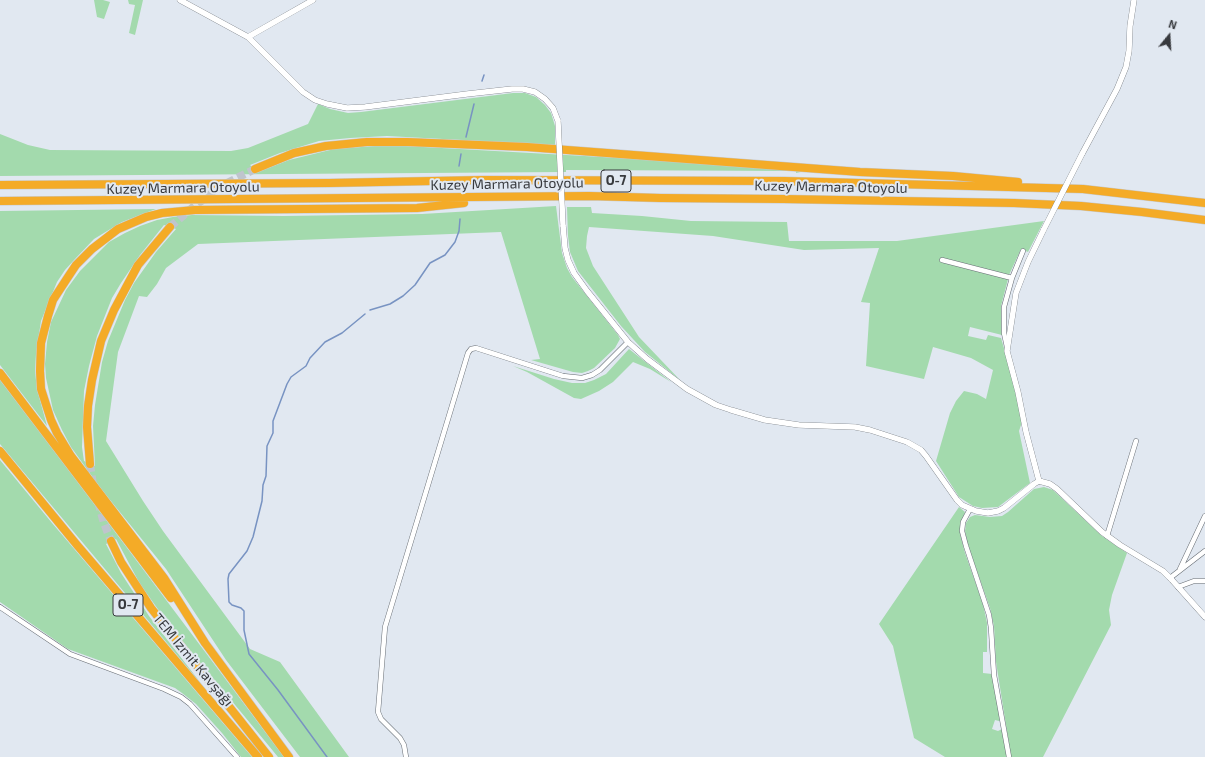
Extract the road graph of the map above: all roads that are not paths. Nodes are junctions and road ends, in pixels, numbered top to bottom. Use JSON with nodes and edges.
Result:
{"nodes":[{"id":1,"x":180,"y":0,"type":"edge"},
{"id":2,"x":313,"y":0,"type":"edge"},
{"id":3,"x":1134,"y":0,"type":"edge"},
{"id":4,"x":248,"y":37,"type":"junction"},
{"id":5,"x":255,"y":169,"type":"tunnel mouth"},
{"id":6,"x":0,"y":185,"type":"edge"},
{"id":7,"x":1083,"y":189,"type":"junction"},
{"id":8,"x":507,"y":198,"type":"junction"},
{"id":9,"x":0,"y":201,"type":"edge"},
{"id":10,"x":1205,"y":203,"type":"edge"},
{"id":11,"x":1205,"y":220,"type":"edge"},
{"id":12,"x":170,"y":227,"type":"tunnel mouth"},
{"id":13,"x":1023,"y":251,"type":"dead end"},
{"id":14,"x":942,"y":260,"type":"dead end"},
{"id":15,"x":1012,"y":278,"type":"junction"},
{"id":16,"x":628,"y":342,"type":"junction"},
{"id":17,"x":1007,"y":351,"type":"junction"},
{"id":18,"x":0,"y":373,"type":"edge"},
{"id":19,"x":1136,"y":441,"type":"dead end"},
{"id":20,"x":0,"y":452,"type":"edge"},
{"id":21,"x":90,"y":464,"type":"tunnel mouth"},
{"id":22,"x":1039,"y":481,"type":"junction"},
{"id":23,"x":970,"y":509,"type":"junction"},
{"id":24,"x":1205,"y":516,"type":"edge"},
{"id":25,"x":1107,"y":536,"type":"junction"},
{"id":26,"x":111,"y":541,"type":"tunnel mouth"},
{"id":27,"x":1205,"y":551,"type":"edge"},
{"id":28,"x":1180,"y":570,"type":"junction"},
{"id":29,"x":1170,"y":578,"type":"junction"},
{"id":30,"x":1205,"y":581,"type":"edge"},
{"id":31,"x":1178,"y":587,"type":"junction"},
{"id":32,"x":0,"y":606,"type":"edge"},
{"id":33,"x":1205,"y":617,"type":"edge"},
{"id":34,"x":205,"y":643,"type":"junction"},
{"id":35,"x":237,"y":757,"type":"edge"},
{"id":36,"x":258,"y":757,"type":"edge"},
{"id":37,"x":269,"y":757,"type":"edge"},
{"id":38,"x":289,"y":757,"type":"edge"},
{"id":39,"x":406,"y":757,"type":"edge"},
{"id":40,"x":1009,"y":757,"type":"edge"}],
"edges":[{"from":1,"to":4,"type":"street"},
{"from":2,"to":4,"type":"street"},
{"from":3,"to":17,"type":"street","bridge":true},
{"from":4,"to":16,"type":"street","bridge":true},
{"from":5,"to":7,"type":"highway"},
{"from":6,"to":7,"type":"highway","name":"Kuzey Marmara Otoyolu","number":"O-7"},
{"from":7,"to":10,"type":"highway","name":"Kuzey Marmara Otoyolu","number":"O-7"},
{"from":8,"to":9,"type":"highway","name":"Kuzey Marmara Otoyolu","number":"O-7"},
{"from":8,"to":11,"type":"highway","name":"Kuzey Marmara Otoyolu","number":"O-7"},
{"from":8,"to":34,"type":"highway"},
{"from":12,"to":21,"type":"highway"},
{"from":13,"to":15,"type":"street"},
{"from":14,"to":15,"type":"street"},
{"from":15,"to":17,"type":"street"},
{"from":16,"to":23,"type":"street"},
{"from":16,"to":39,"type":"street"},
{"from":17,"to":22,"type":"street"},
{"from":18,"to":34,"type":"highway","name":"TEM İzmit Kavşağı","number":"O-7"},
{"from":19,"to":25,"type":"street"},
{"from":20,"to":36,"type":"highway","name":"TEM İzmit Kavşağı","number":"O-7"},
{"from":22,"to":23,"type":"street"},
{"from":22,"to":25,"type":"street"},
{"from":23,"to":40,"type":"street"},
{"from":24,"to":28,"type":"street"},
{"from":25,"to":29,"type":"street"},
{"from":26,"to":37,"type":"highway"},
{"from":27,"to":28,"type":"street"},
{"from":28,"to":29,"type":"street"},
{"from":29,"to":31,"type":"street"},
{"from":30,"to":31,"type":"street"},
{"from":31,"to":33,"type":"street"},
{"from":32,"to":35,"type":"street"},
{"from":34,"to":38,"type":"highway","number":"O-7"}]}
